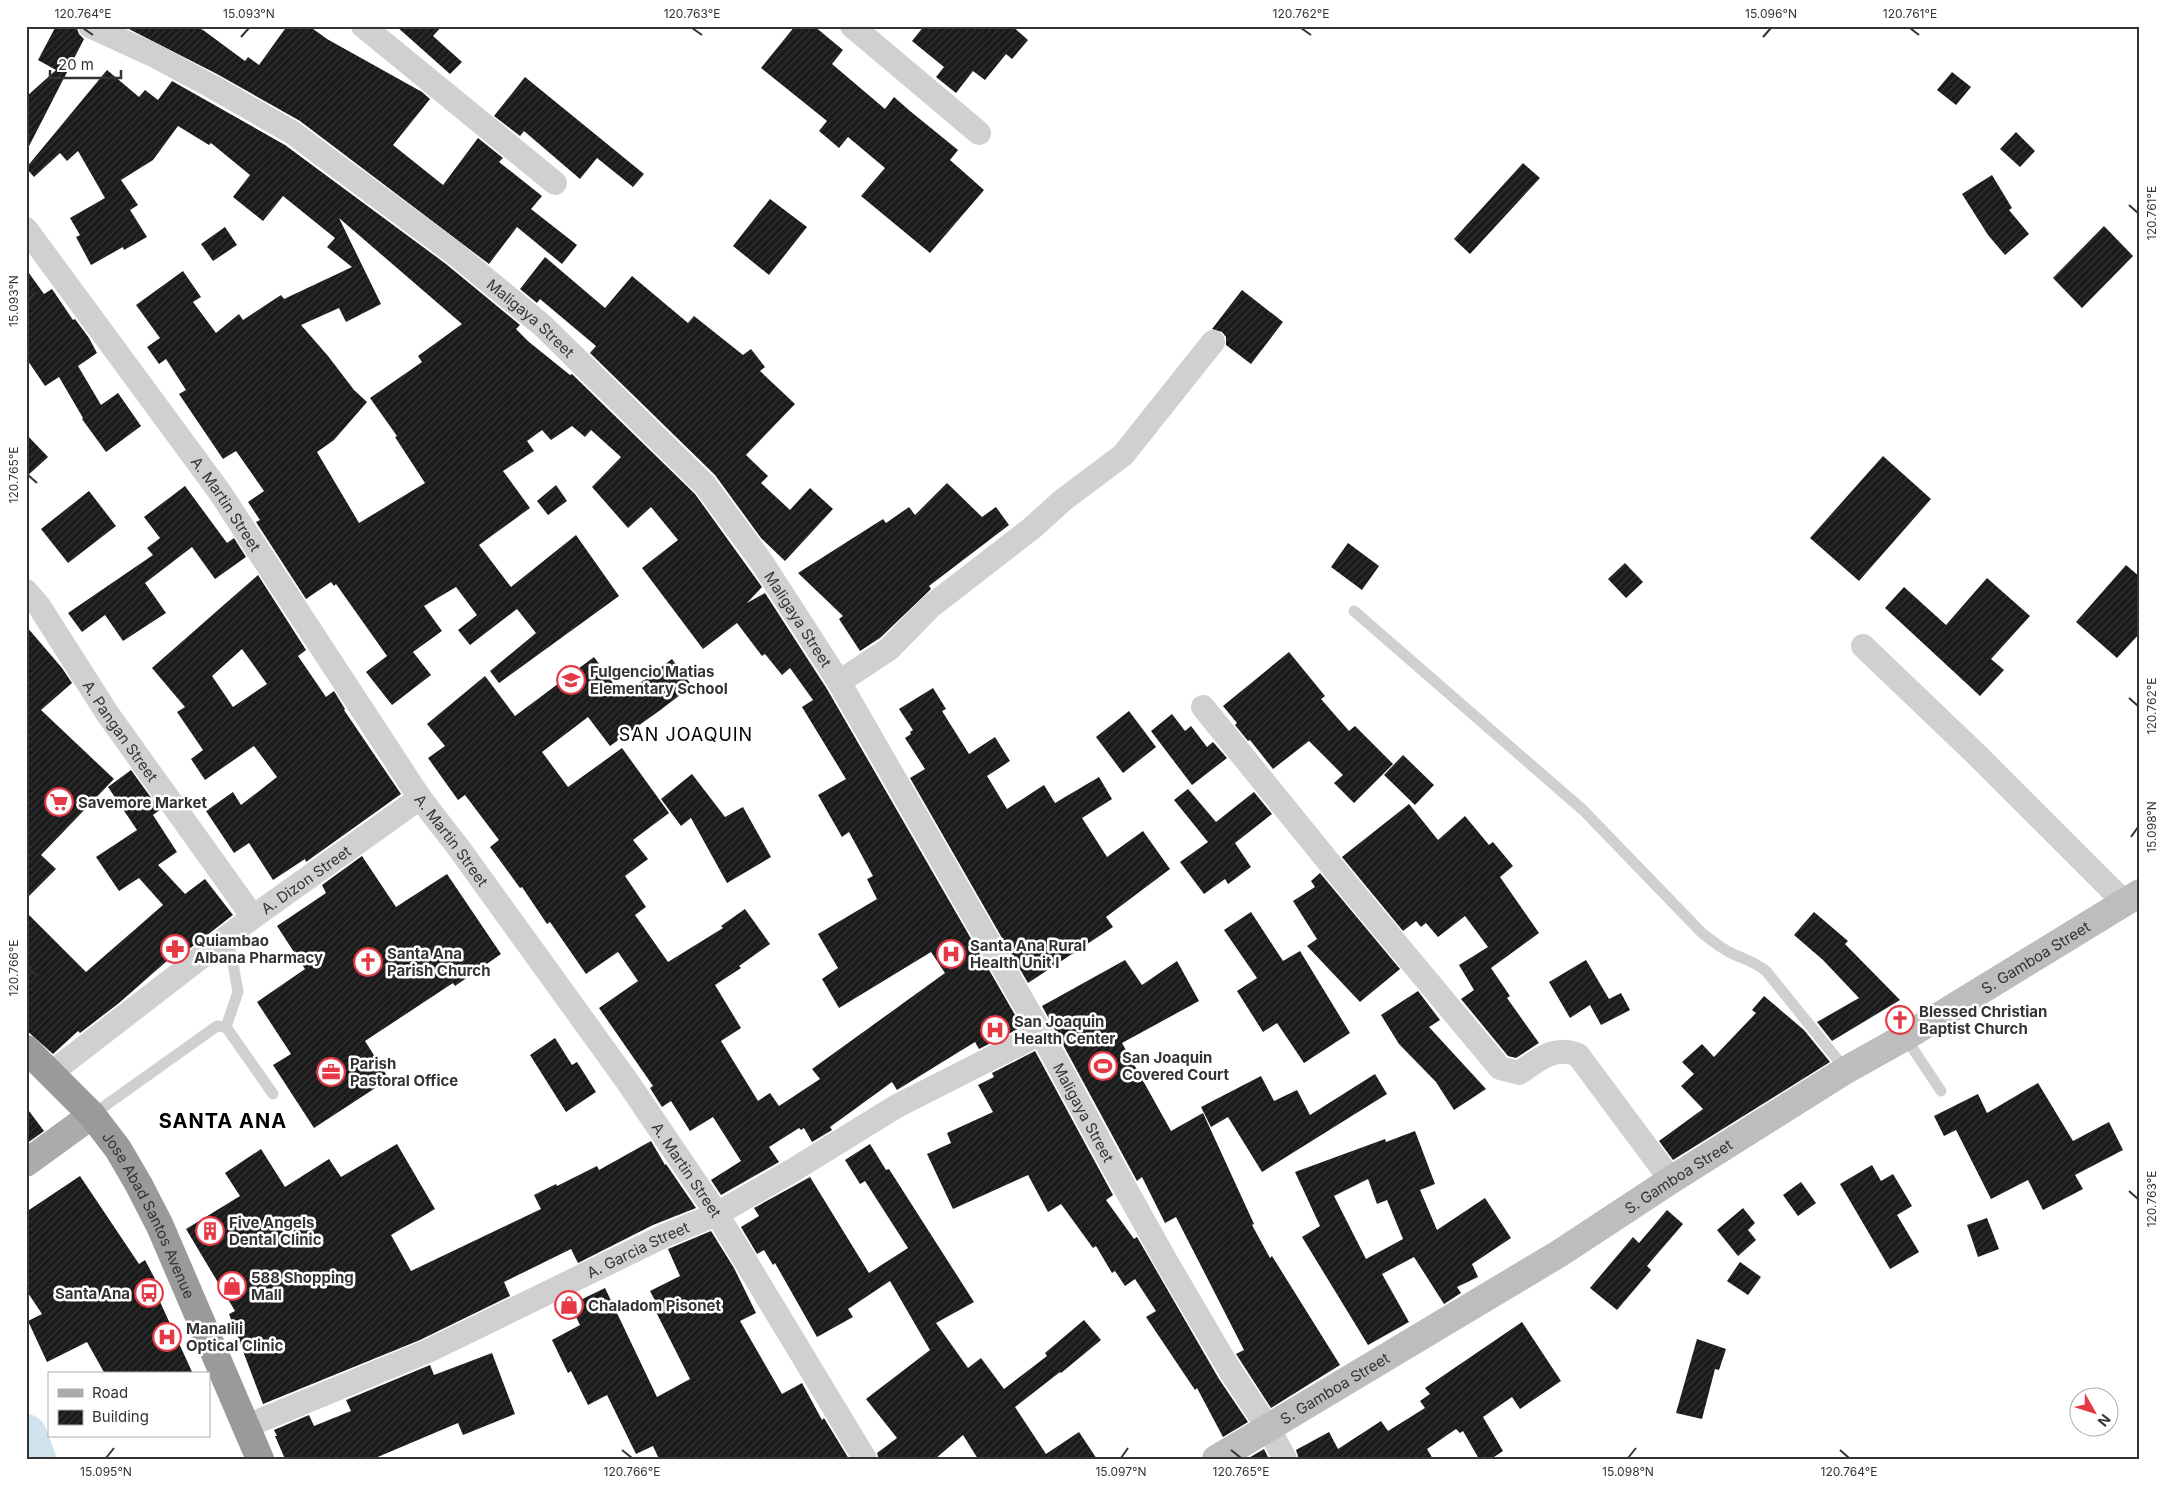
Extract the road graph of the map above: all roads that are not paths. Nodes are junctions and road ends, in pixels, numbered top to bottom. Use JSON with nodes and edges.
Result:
{"nodes":[{"id":1,"x":90,"y":26,"type":"edge"},
{"id":2,"x":363,"y":26,"type":"edge"},
{"id":3,"x":852,"y":26,"type":"edge"},
{"id":4,"x":979,"y":132,"type":"dead end"},
{"id":5,"x":555,"y":183,"type":"dead end"},
{"id":6,"x":26,"y":230,"type":"edge"},
{"id":7,"x":1213,"y":342,"type":"dead end"},
{"id":8,"x":26,"y":591,"type":"edge"},
{"id":9,"x":1354,"y":611,"type":"dead end"},
{"id":10,"x":1862,"y":646,"type":"dead end"},
{"id":11,"x":839,"y":682,"type":"junction"},
{"id":12,"x":1203,"y":707,"type":"dead end"},
{"id":13,"x":420,"y":798,"type":"junction"},
{"id":14,"x":2132,"y":898,"type":"edge"},
{"id":15,"x":253,"y":917,"type":"junction"},
{"id":16,"x":223,"y":941,"type":"junction"},
{"id":17,"x":226,"y":1027,"type":"junction"},
{"id":18,"x":1041,"y":1033,"type":"junction"},
{"id":19,"x":1905,"y":1038,"type":"junction"},
{"id":20,"x":26,"y":1048,"type":"edge"},
{"id":21,"x":1846,"y":1070,"type":"junction"},
{"id":22,"x":51,"y":1073,"type":"junction"},
{"id":23,"x":1941,"y":1091,"type":"dead end"},
{"id":24,"x":273,"y":1094,"type":"dead end"},
{"id":25,"x":92,"y":1115,"type":"junction"},
{"id":26,"x":26,"y":1163,"type":"edge"},
{"id":27,"x":1670,"y":1180,"type":"junction"},
{"id":28,"x":717,"y":1214,"type":"junction"},
{"id":29,"x":247,"y":1426,"type":"junction"},
{"id":30,"x":1269,"y":1429,"type":"junction"},
{"id":31,"x":260,"y":1459,"type":"edge"},
{"id":32,"x":864,"y":1459,"type":"edge"},
{"id":33,"x":1216,"y":1459,"type":"edge"},
{"id":34,"x":1285,"y":1459,"type":"edge"}],
"edges":[{"from":1,"to":11,"type":"street","name":"Maligaya Street"},
{"from":2,"to":5,"type":"street"},
{"from":3,"to":4,"type":"street"},
{"from":6,"to":13,"type":"street","name":"A. Martin Street"},
{"from":7,"to":11,"type":"street"},
{"from":8,"to":15,"type":"street","name":"A. Pangan Street"},
{"from":9,"to":21,"type":"lane"},
{"from":10,"to":14,"type":"street"},
{"from":11,"to":18,"type":"street","name":"Maligaya Street"},
{"from":12,"to":27,"type":"street"},
{"from":13,"to":15,"type":"street","name":"A. Dizon Street"},
{"from":13,"to":28,"type":"street","name":"A. Martin Street"},
{"from":14,"to":19,"type":"main road","name":"S. Gamboa Street"},
{"from":15,"to":16,"type":"street","name":"A. Dizon Street"},
{"from":16,"to":17,"type":"lane"},
{"from":16,"to":22,"type":"street","name":"A. Dizon Street"},
{"from":17,"to":24,"type":"lane"},
{"from":17,"to":25,"type":"lane"},
{"from":18,"to":28,"type":"street","name":"A. Garcia Street"},
{"from":18,"to":30,"type":"street","name":"Maligaya Street"},
{"from":19,"to":21,"type":"main road","name":"S. Gamboa Street"},
{"from":19,"to":23,"type":"lane"},
{"from":20,"to":22,"type":"highway","name":"Jose Abad Santos Avenue"},
{"from":21,"to":27,"type":"main road","name":"S. Gamboa Street"},
{"from":22,"to":25,"type":"highway","name":"Jose Abad Santos Avenue"},
{"from":25,"to":26,"type":"main road"},
{"from":25,"to":29,"type":"highway","name":"Jose Abad Santos Avenue"},
{"from":27,"to":30,"type":"main road","name":"S. Gamboa Street"},
{"from":28,"to":29,"type":"street","name":"A. Garcia Street"},
{"from":28,"to":32,"type":"street","name":"A. Martin Street"},
{"from":29,"to":31,"type":"highway","name":"Jose Abad Santos Avenue"},
{"from":30,"to":33,"type":"main road","name":"S. Gamboa Street"},
{"from":30,"to":34,"type":"street","name":"Maligaya Street"}]}
